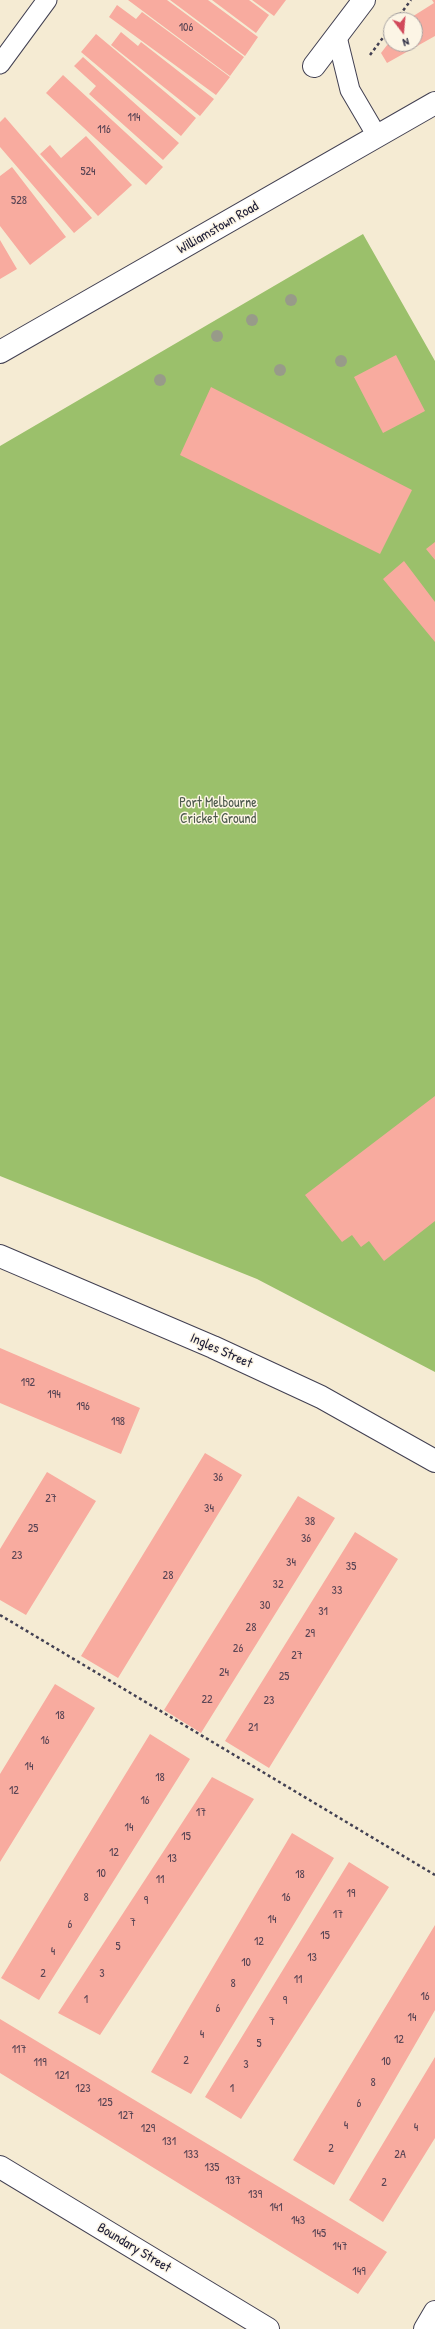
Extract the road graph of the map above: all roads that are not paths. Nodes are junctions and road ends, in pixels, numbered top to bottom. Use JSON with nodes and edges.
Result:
{"nodes":[{"id":1,"x":47,"y":0,"type":"edge"},
{"id":2,"x":364,"y":0,"type":"edge"},
{"id":3,"x":337,"y":37,"type":"junction"},
{"id":4,"x":0,"y":64,"type":"edge"},
{"id":5,"x":314,"y":66,"type":"dead end"},
{"id":6,"x":435,"y":103,"type":"edge"},
{"id":7,"x":377,"y":136,"type":"junction"},
{"id":8,"x":0,"y":352,"type":"edge"},
{"id":9,"x":0,"y":1256,"type":"edge"},
{"id":10,"x":435,"y":1461,"type":"edge"},
{"id":11,"x":0,"y":2167,"type":"edge"},
{"id":12,"x":435,"y":2312,"type":"edge"},
{"id":13,"x":268,"y":2329,"type":"edge"},
{"id":14,"x":425,"y":2329,"type":"edge"}],
"edges":[{"from":1,"to":4,"type":"lane"},
{"from":2,"to":3,"type":"street"},
{"from":3,"to":5,"type":"street"},
{"from":3,"to":7,"type":"lane"},
{"from":6,"to":7,"type":"street","name":"Williamstown Road"},
{"from":7,"to":8,"type":"street","name":"Williamstown Road"},
{"from":9,"to":10,"type":"street","name":"Ingles Street"},
{"from":11,"to":13,"type":"street","name":"Boundary Street"},
{"from":12,"to":14,"type":"street"}]}
